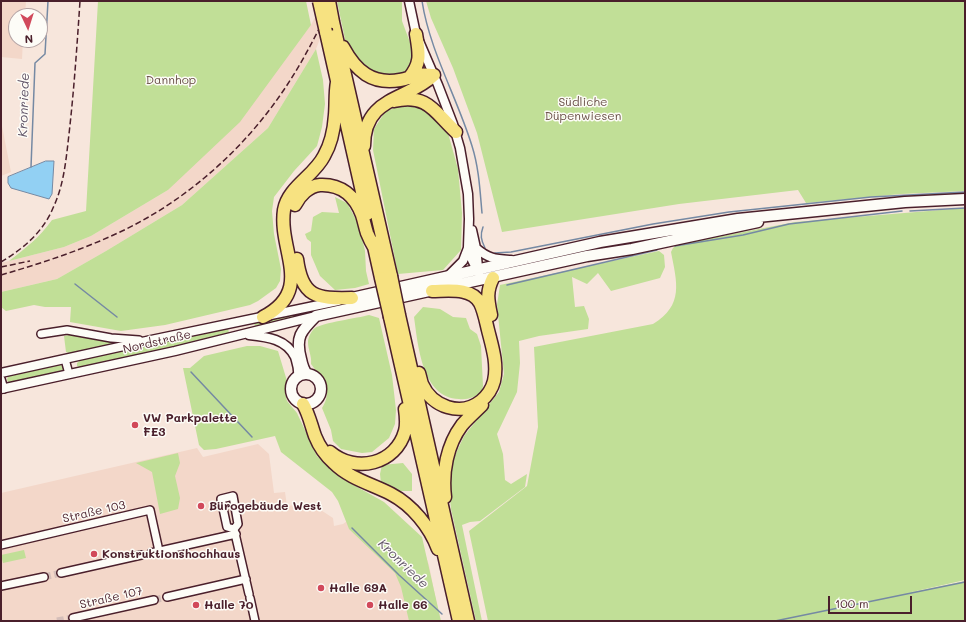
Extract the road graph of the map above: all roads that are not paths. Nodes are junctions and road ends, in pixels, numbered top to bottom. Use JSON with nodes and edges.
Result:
{"nodes":[{"id":1,"x":319,"y":1,"type":"edge"},
{"id":2,"x":329,"y":1,"type":"edge"},
{"id":3,"x":409,"y":1,"type":"edge"},
{"id":4,"x":331,"y":34,"type":"junction"},
{"id":5,"x":416,"y":34,"type":"junction"},
{"id":6,"x":434,"y":75,"type":"junction"},
{"id":7,"x":409,"y":78,"type":"junction"},
{"id":8,"x":337,"y":82,"type":"junction"},
{"id":9,"x":385,"y":102,"type":"junction"},
{"id":10,"x":456,"y":132,"type":"junction"},
{"id":11,"x":365,"y":163,"type":"junction"},
{"id":12,"x":965,"y":199,"type":"edge"},
{"id":13,"x":801,"y":213,"type":"junction"},
{"id":14,"x":472,"y":247,"type":"junction"},
{"id":15,"x":375,"y":249,"type":"junction"},
{"id":16,"x":520,"y":260,"type":"junction"},
{"id":17,"x":479,"y":276,"type":"junction"},
{"id":18,"x":386,"y":277,"type":"junction"},
{"id":19,"x":447,"y":277,"type":"junction"},
{"id":20,"x":493,"y":278,"type":"junction"},
{"id":21,"x":432,"y":291,"type":"junction"},
{"id":22,"x":352,"y":298,"type":"junction"},
{"id":23,"x":316,"y":316,"type":"junction"},
{"id":24,"x":395,"y":316,"type":"junction"},
{"id":25,"x":263,"y":317,"type":"junction"},
{"id":26,"x":41,"y":334,"type":"dead end"},
{"id":27,"x":242,"y":335,"type":"junction"},
{"id":28,"x":151,"y":340,"type":"junction"},
{"id":29,"x":65,"y":359,"type":"junction"},
{"id":30,"x":1,"y":373,"type":"edge"},
{"id":31,"x":69,"y":374,"type":"junction"},
{"id":32,"x":303,"y":375,"type":"junction"},
{"id":33,"x":403,"y":376,"type":"junction"},
{"id":34,"x":1,"y":379,"type":"edge"},
{"id":35,"x":2,"y":389,"type":"edge"},
{"id":36,"x":308,"y":404,"type":"junction"},
{"id":37,"x":448,"y":533,"type":"junction"},
{"id":38,"x":1,"y":544,"type":"edge"},
{"id":39,"x":159,"y":551,"type":"junction"},
{"id":40,"x":151,"y":553,"type":"dead end"},
{"id":41,"x":141,"y":555,"type":"dead end"},
{"id":42,"x":61,"y":573,"type":"tunnel mouth"},
{"id":43,"x":44,"y":577,"type":"tunnel mouth"},
{"id":44,"x":246,"y":579,"type":"junction"},
{"id":45,"x":1,"y":586,"type":"edge"},
{"id":46,"x":167,"y":597,"type":"tunnel mouth"},
{"id":47,"x":154,"y":600,"type":"tunnel mouth"},
{"id":48,"x":73,"y":618,"type":"dead end"},
{"id":49,"x":462,"y":619,"type":"edge"},
{"id":50,"x":255,"y":621,"type":"edge"}],
"edges":[{"from":1,"to":4,"type":"highway","bridge":true},
{"from":2,"to":4,"type":"highway","bridge":true},
{"from":3,"to":5,"type":"street"},
{"from":4,"to":7,"type":"highway"},
{"from":4,"to":8,"type":"highway"},
{"from":4,"to":11,"type":"highway"},
{"from":5,"to":6,"type":"street"},
{"from":5,"to":7,"type":"highway"},
{"from":6,"to":7,"type":"highway"},
{"from":6,"to":9,"type":"highway"},
{"from":6,"to":10,"type":"street"},
{"from":8,"to":15,"type":"highway"},
{"from":8,"to":25,"type":"highway"},
{"from":9,"to":10,"type":"highway"},
{"from":9,"to":11,"type":"highway"},
{"from":10,"to":14,"type":"street"},
{"from":11,"to":18,"type":"highway"},
{"from":12,"to":13,"type":"main road"},
{"from":13,"to":16,"type":"main road"},
{"from":13,"to":20,"type":"main road"},
{"from":14,"to":16,"type":"street"},
{"from":14,"to":17,"type":"street"},
{"from":14,"to":19,"type":"street"},
{"from":15,"to":18,"type":"highway"},
{"from":15,"to":22,"type":"highway"},
{"from":16,"to":17,"type":"main road"},
{"from":17,"to":19,"type":"main road"},
{"from":17,"to":20,"type":"main road"},
{"from":17,"to":21,"type":"main road"},
{"from":18,"to":24,"type":"highway","bridge":true},
{"from":19,"to":22,"type":"main road"},
{"from":20,"to":37,"type":"highway"},
{"from":21,"to":23,"type":"main road"},
{"from":21,"to":24,"type":"highway"},
{"from":22,"to":25,"type":"street","name":"Nordstraße"},
{"from":23,"to":27,"type":"street","name":"Nordstraße"},
{"from":23,"to":32,"type":"main road"},
{"from":24,"to":33,"type":"highway"},
{"from":24,"to":37,"type":"highway"},
{"from":25,"to":28,"type":"street","name":"Nordstraße"},
{"from":26,"to":28,"type":"street","name":"Nordstraße"},
{"from":27,"to":31,"type":"street","name":"Nordstraße"},
{"from":27,"to":32,"type":"street"},
{"from":28,"to":29,"type":"street","name":"Nordstraße"},
{"from":29,"to":30,"type":"street","name":"Nordstraße"},
{"from":29,"to":31,"type":"street"},
{"from":31,"to":35,"type":"street","name":"Nordstraße"},
{"from":32,"to":36,"type":"main road"},
{"from":32,"to":36,"type":"main road"},
{"from":33,"to":36,"type":"highway"},
{"from":33,"to":49,"type":"highway"},
{"from":34,"to":35,"type":"street","name":"Nordstraße"},
{"from":36,"to":49,"type":"highway"},
{"from":37,"to":49,"type":"highway"},
{"from":38,"to":39,"type":"street","name":"Straße 103"},
{"from":39,"to":40,"type":"street"},
{"from":39,"to":44,"type":"street"},
{"from":41,"to":42,"type":"street"},
{"from":43,"to":45,"type":"street"},
{"from":44,"to":46,"type":"street"},
{"from":44,"to":50,"type":"street"},
{"from":47,"to":48,"type":"street","name":"Straße 107"}]}
